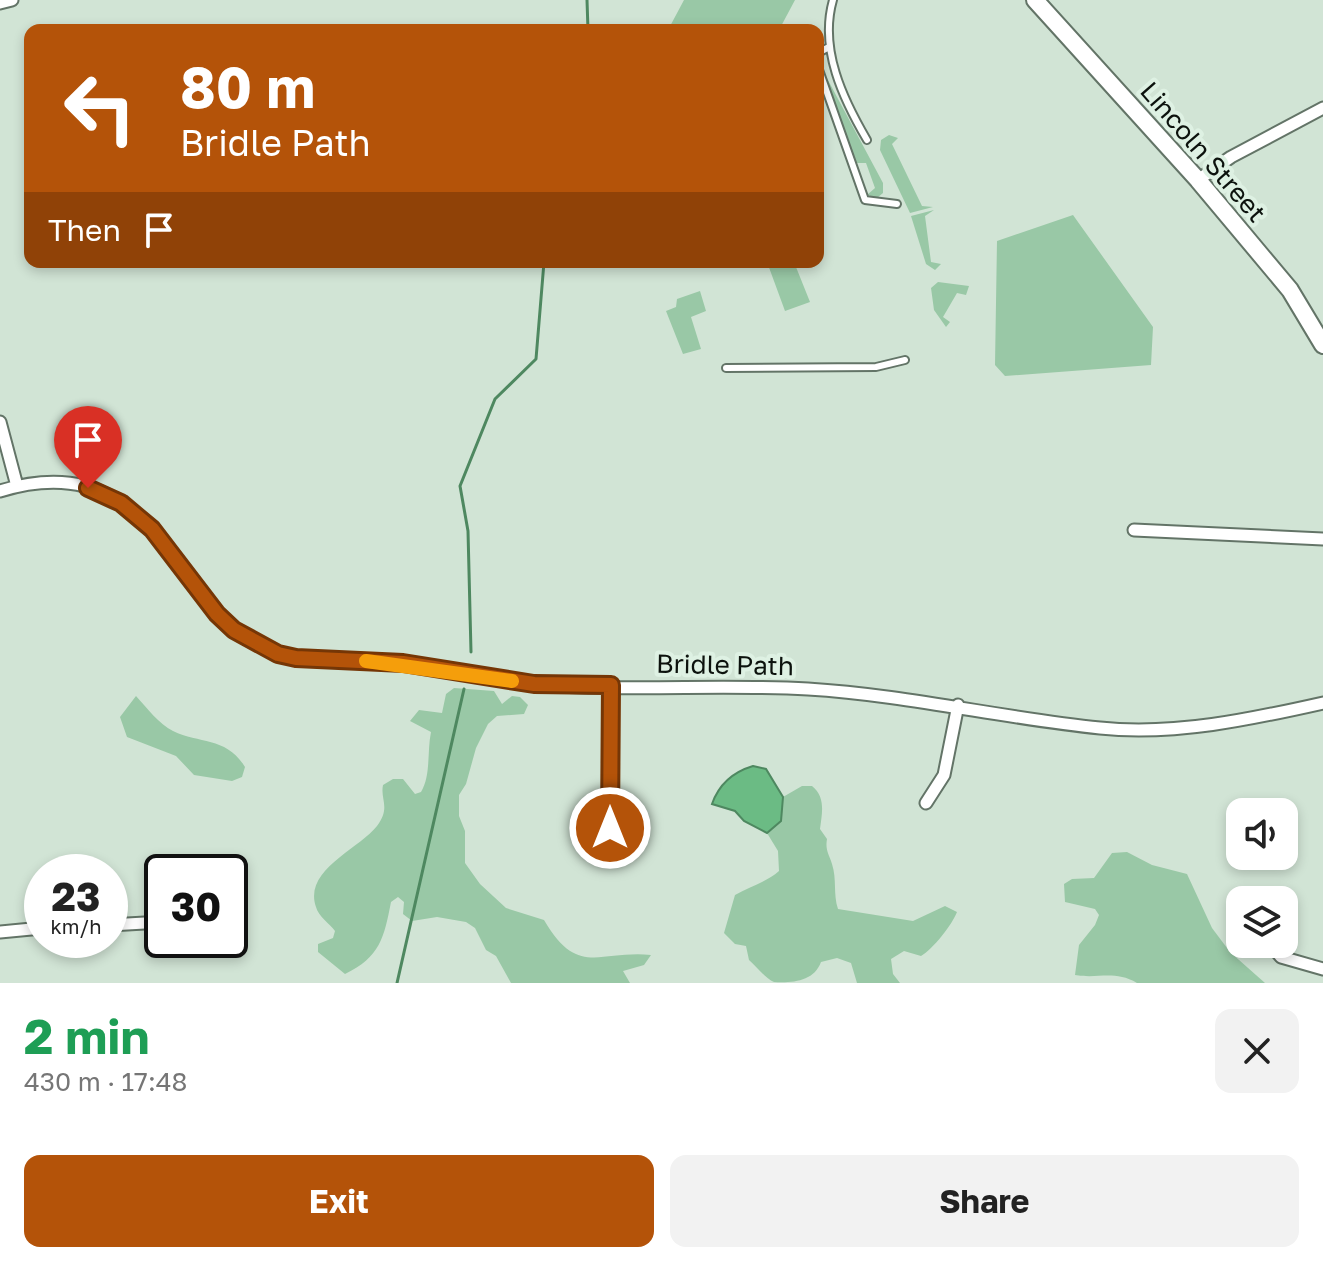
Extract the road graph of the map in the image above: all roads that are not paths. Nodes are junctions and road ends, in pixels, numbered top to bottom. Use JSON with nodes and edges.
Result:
{"nodes":[{"id":1,"x":12,"y":0,"type":"edge"},
{"id":2,"x":833,"y":0,"type":"edge"},
{"id":3,"x":1035,"y":0,"type":"edge"},
{"id":4,"x":0,"y":3,"type":"edge"},
{"id":5,"x":829,"y":47,"type":"junction"},
{"id":6,"x":824,"y":50,"type":"edge"},
{"id":7,"x":824,"y":84,"type":"edge"},
{"id":8,"x":1323,"y":108,"type":"edge"},
{"id":9,"x":867,"y":140,"type":"dead end"},
{"id":10,"x":1198,"y":180,"type":"junction"},
{"id":11,"x":897,"y":204,"type":"dead end"},
{"id":12,"x":1322,"y":341,"type":"edge"},
{"id":13,"x":905,"y":360,"type":"dead end"},
{"id":14,"x":726,"y":368,"type":"dead end"},
{"id":15,"x":0,"y":422,"type":"edge"},
{"id":16,"x":17,"y":486,"type":"junction"},
{"id":17,"x":0,"y":491,"type":"edge"},
{"id":18,"x":1134,"y":530,"type":"dead end"},
{"id":19,"x":1323,"y":539,"type":"edge"},
{"id":20,"x":611,"y":685,"type":"junction"},
{"id":21,"x":1323,"y":703,"type":"edge"},
{"id":22,"x":958,"y":705,"type":"junction"},
{"id":23,"x":926,"y":803,"type":"dead end"},
{"id":24,"x":610,"y":828,"type":"dead end"},
{"id":25,"x":24,"y":930,"type":"edge"},
{"id":26,"x":0,"y":932,"type":"edge"},
{"id":27,"x":1284,"y":958,"type":"edge"},
{"id":28,"x":1323,"y":969,"type":"edge"}],
"edges":[{"from":1,"to":4,"type":"street"},
{"from":2,"to":5,"type":"lane"},
{"from":3,"to":10,"type":"main road","name":"Lincoln Street"},
{"from":5,"to":6,"type":"lane"},
{"from":5,"to":9,"type":"lane"},
{"from":7,"to":11,"type":"lane"},
{"from":8,"to":10,"type":"street"},
{"from":10,"to":12,"type":"main road","name":"Lincoln Street"},
{"from":13,"to":14,"type":"lane"},
{"from":15,"to":16,"type":"street"},
{"from":16,"to":17,"type":"street","name":"Bridle Path"},
{"from":16,"to":20,"type":"street","name":"Bridle Path"},
{"from":18,"to":19,"type":"street"},
{"from":20,"to":22,"type":"street","name":"Bridle Path"},
{"from":20,"to":24,"type":"street"},
{"from":21,"to":22,"type":"street","name":"Bridle Path"},
{"from":22,"to":23,"type":"street"},
{"from":25,"to":26,"type":"street"},
{"from":27,"to":28,"type":"street"}]}
